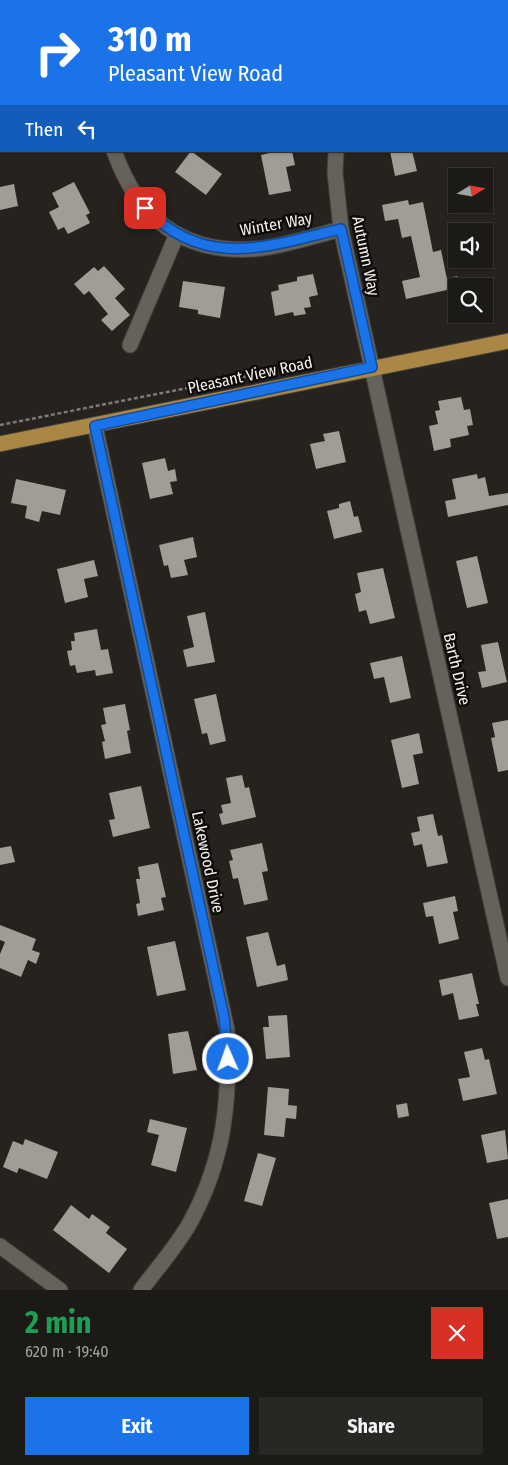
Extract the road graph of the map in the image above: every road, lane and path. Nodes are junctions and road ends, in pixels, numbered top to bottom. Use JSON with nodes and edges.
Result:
{"nodes":[{"id":1,"x":114,"y":152,"type":"edge"},
{"id":2,"x":336,"y":152,"type":"edge"},
{"id":3,"x":341,"y":229,"type":"junction"},
{"id":4,"x":177,"y":234,"type":"junction"},
{"id":5,"x":508,"y":341,"type":"edge"},
{"id":6,"x":130,"y":346,"type":"dead end"},
{"id":7,"x":372,"y":367,"type":"junction"},
{"id":8,"x":258,"y":374,"type":"dead end"},
{"id":9,"x":0,"y":425,"type":"edge"},
{"id":10,"x":95,"y":426,"type":"junction"},
{"id":11,"x":0,"y":444,"type":"edge"},
{"id":12,"x":508,"y":978,"type":"edge"},
{"id":13,"x":0,"y":1246,"type":"edge"},
{"id":14,"x":60,"y":1290,"type":"edge"},
{"id":15,"x":141,"y":1290,"type":"edge"}],
"edges":[{"from":1,"to":4,"type":"street","name":"Winter Way"},
{"from":2,"to":3,"type":"street","name":"Autumn Way"},
{"from":3,"to":4,"type":"street","name":"Winter Way"},
{"from":3,"to":7,"type":"street","name":"Autumn Way"},
{"from":4,"to":6,"type":"street"},
{"from":5,"to":7,"type":"main road","name":"Pleasant View Road"},
{"from":7,"to":10,"type":"main road","name":"Pleasant View Road"},
{"from":7,"to":12,"type":"street","name":"Barth Drive"},
{"from":8,"to":9,"type":"path"},
{"from":10,"to":11,"type":"main road","name":"Pleasant View Road"},
{"from":10,"to":15,"type":"street","name":"Lakewood Drive"},
{"from":13,"to":14,"type":"street"}]}
